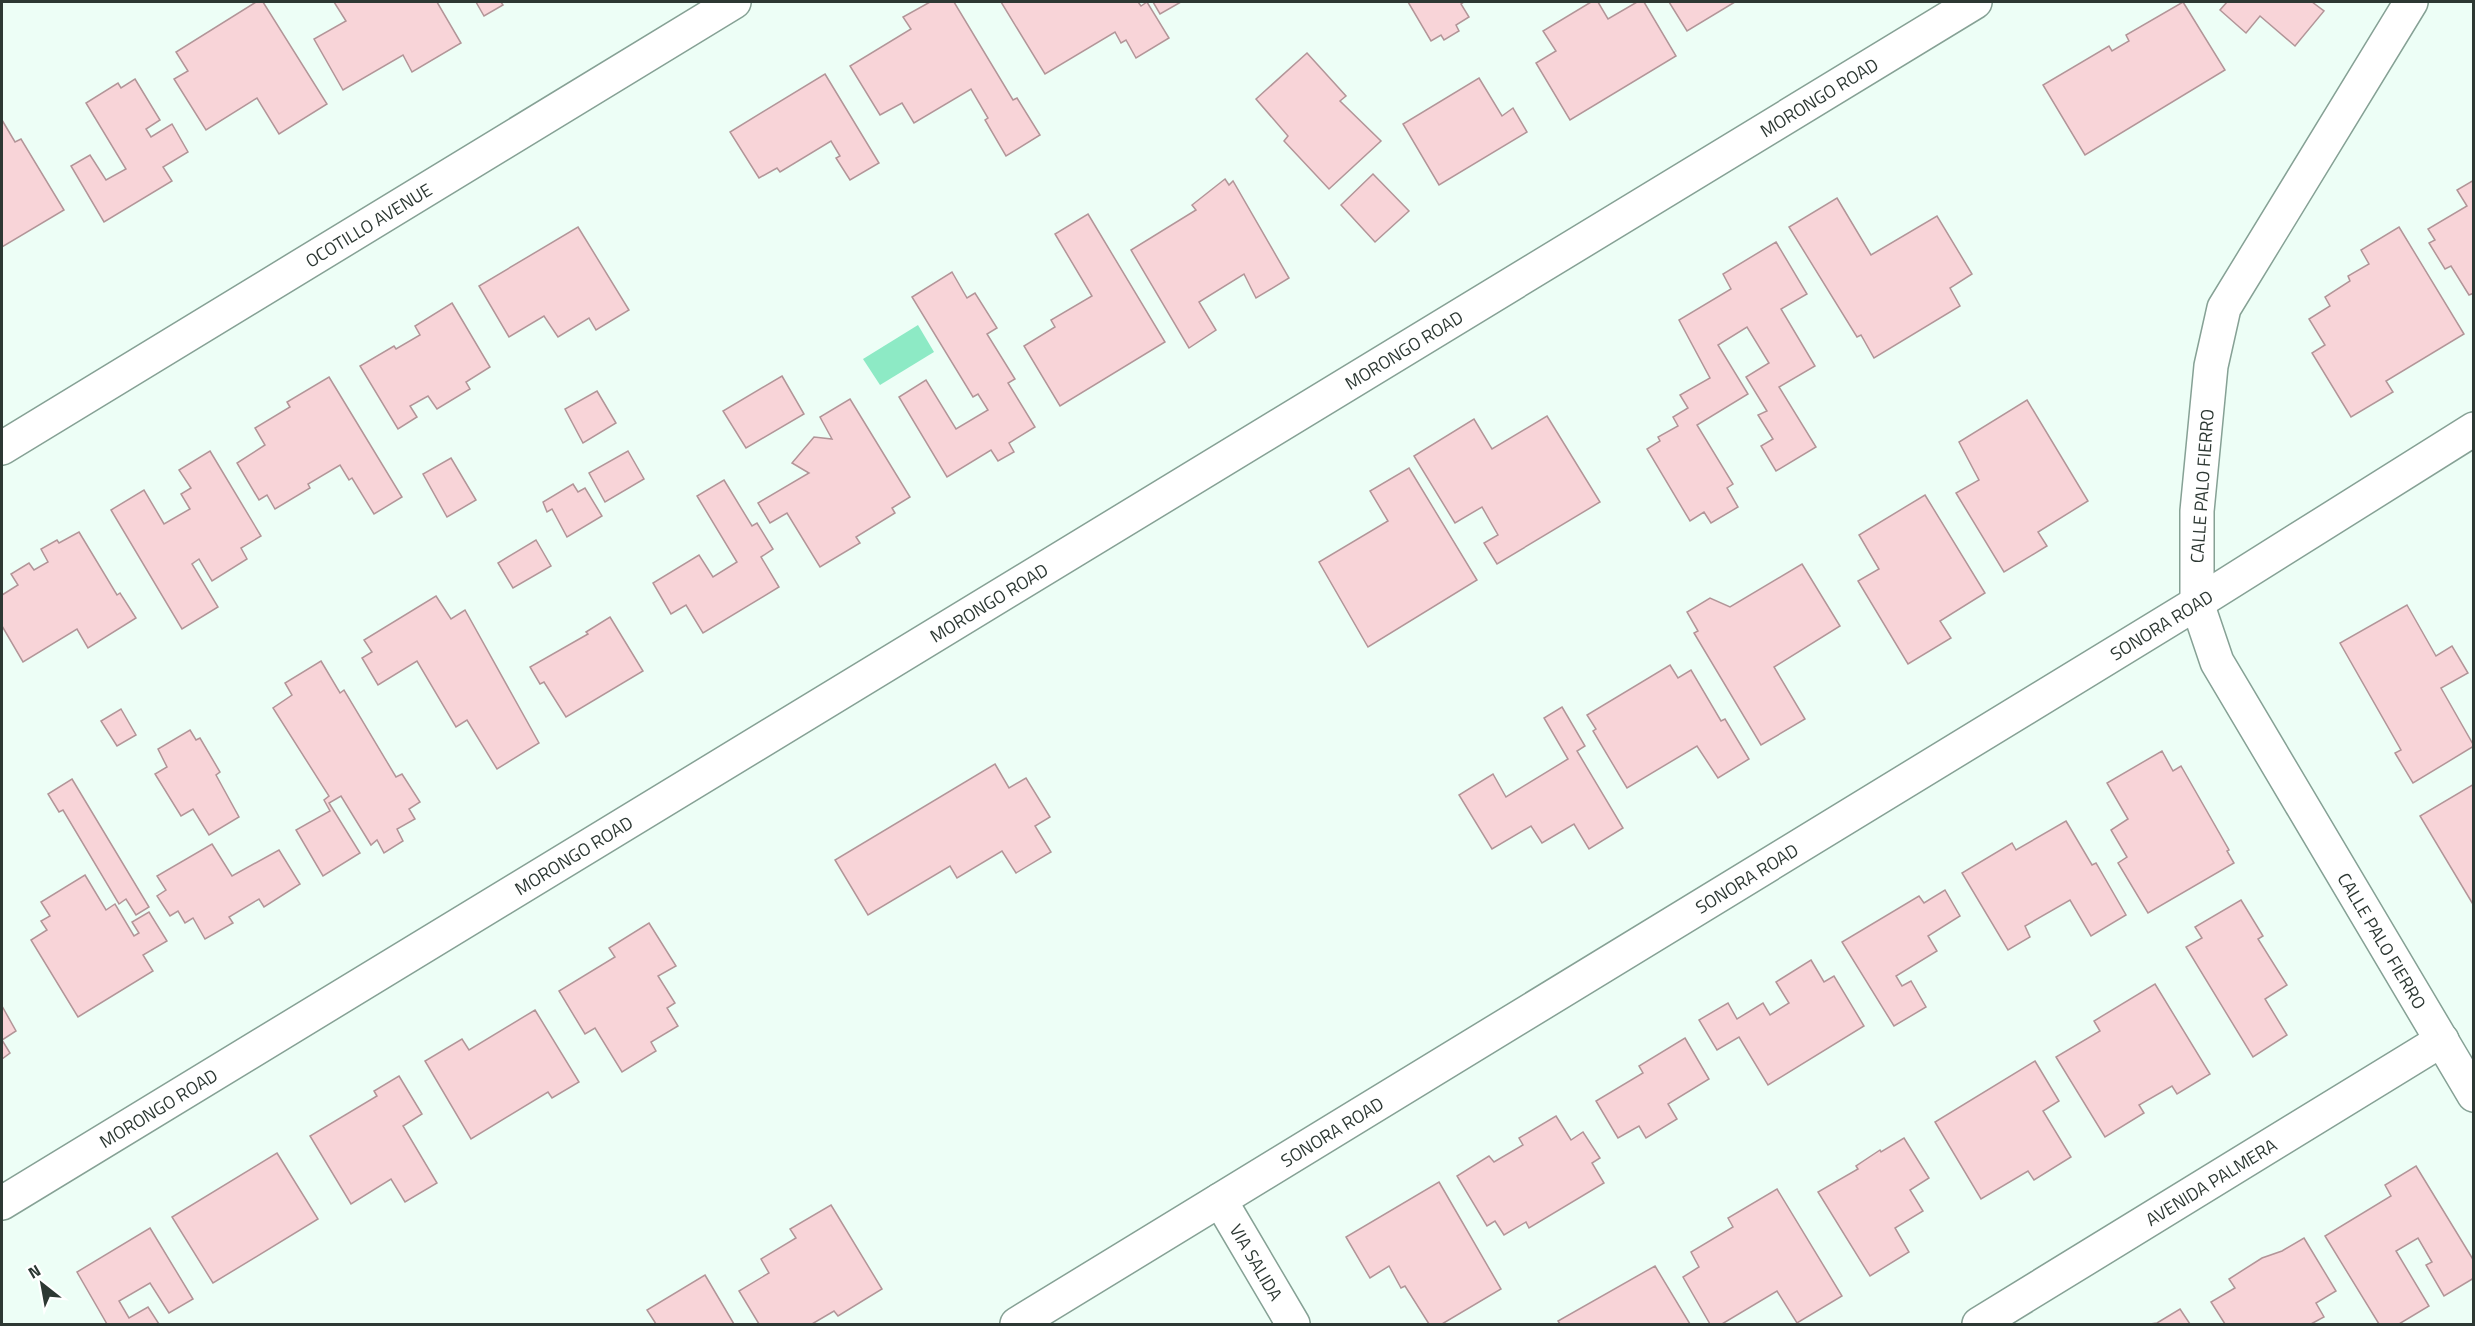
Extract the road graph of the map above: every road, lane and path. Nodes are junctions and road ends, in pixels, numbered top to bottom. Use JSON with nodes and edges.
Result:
{"nodes":[{"id":1,"x":734,"y":2,"type":"edge"},
{"id":2,"x":1975,"y":2,"type":"edge"},
{"id":3,"x":2411,"y":2,"type":"edge"},
{"id":4,"x":2474,"y":429,"type":"edge"},
{"id":5,"x":2,"y":448,"type":"edge"},
{"id":6,"x":2197,"y":603,"type":"junction"},
{"id":7,"x":2442,"y":1040,"type":"junction"},
{"id":8,"x":2474,"y":1095,"type":"edge"},
{"id":9,"x":1220,"y":1200,"type":"junction"},
{"id":10,"x":2,"y":1203,"type":"edge"},
{"id":11,"x":1017,"y":1324,"type":"edge"},
{"id":12,"x":1293,"y":1324,"type":"edge"},
{"id":13,"x":1979,"y":1324,"type":"edge"}],
"edges":[{"from":1,"to":5,"type":"street","name":"OCOTILLO AVENUE"},
{"from":2,"to":10,"type":"street","name":"MORONGO ROAD"},
{"from":3,"to":6,"type":"street","name":"CALLE PALO FIERRO"},
{"from":4,"to":6,"type":"street","name":"SONORA ROAD"},
{"from":6,"to":7,"type":"street","name":"CALLE PALO FIERRO"},
{"from":6,"to":9,"type":"street","name":"SONORA ROAD"},
{"from":7,"to":8,"type":"street","name":"CALLE PALO FIERRO"},
{"from":7,"to":13,"type":"street","name":"AVENIDA PALMERA"},
{"from":9,"to":11,"type":"street","name":"SONORA ROAD"},
{"from":9,"to":12,"type":"street","name":"VIA SALIDA"}]}
